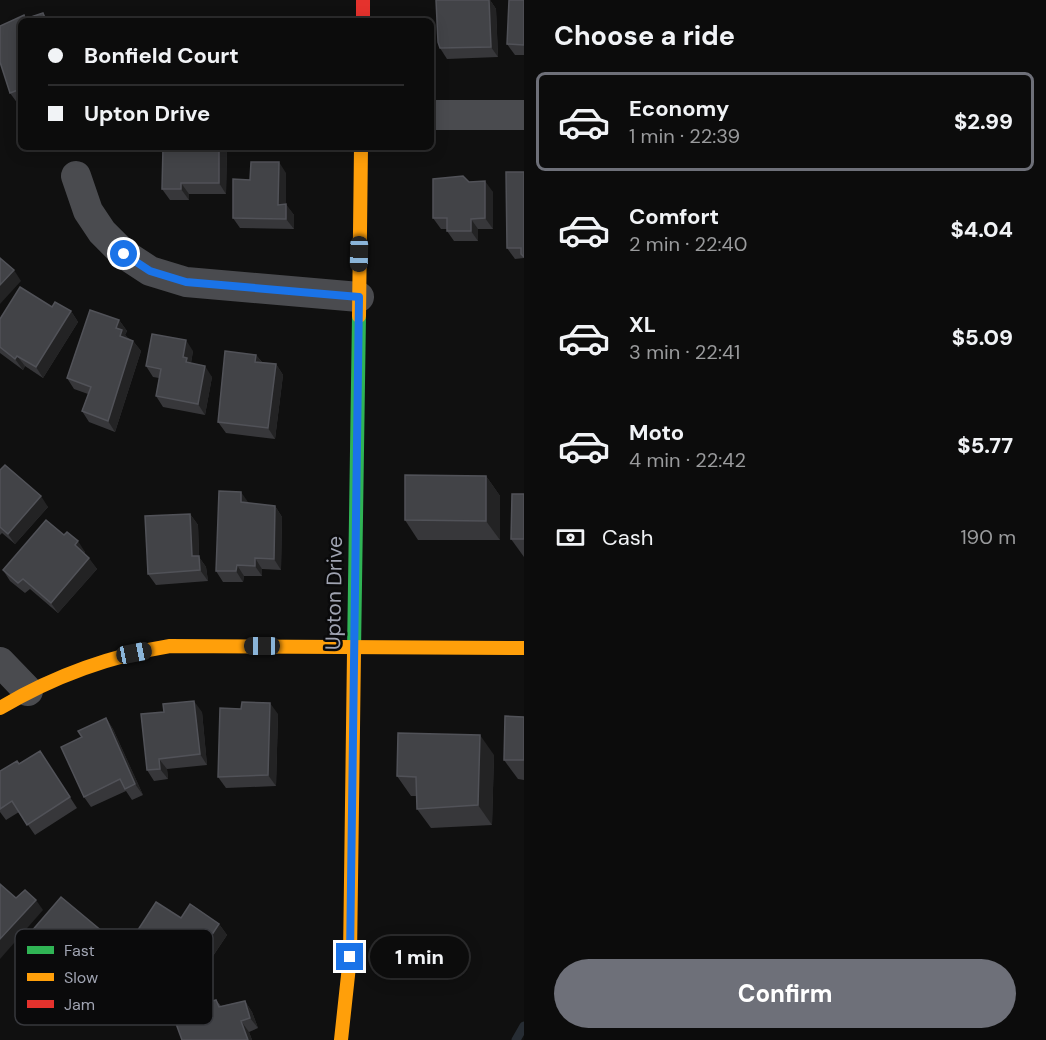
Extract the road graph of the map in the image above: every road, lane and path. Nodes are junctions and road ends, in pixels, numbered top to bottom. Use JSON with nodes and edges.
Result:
{"nodes":[{"id":1,"x":363,"y":0,"type":"edge"},
{"id":2,"x":363,"y":18,"type":"edge"},
{"id":3,"x":434,"y":115,"type":"edge"},
{"id":4,"x":524,"y":115,"type":"edge"},
{"id":5,"x":361,"y":150,"type":"edge"},
{"id":6,"x":76,"y":177,"type":"dead end"},
{"id":7,"x":359,"y":297,"type":"junction"},
{"id":8,"x":354,"y":646,"type":"junction"},
{"id":9,"x":524,"y":648,"type":"edge"},
{"id":10,"x":0,"y":662,"type":"edge"},
{"id":11,"x":28,"y":691,"type":"junction"},
{"id":12,"x":0,"y":708,"type":"edge"},
{"id":13,"x":341,"y":1040,"type":"edge"}],
"edges":[{"from":1,"to":2,"type":"main road"},
{"from":3,"to":4,"type":"street"},
{"from":5,"to":7,"type":"main road","name":"Upton Drive"},
{"from":6,"to":7,"type":"street"},
{"from":7,"to":8,"type":"main road","name":"Upton Drive"},
{"from":8,"to":9,"type":"main road"},
{"from":8,"to":11,"type":"main road"},
{"from":8,"to":13,"type":"main road","name":"Upton Drive"},
{"from":10,"to":11,"type":"street"},
{"from":11,"to":12,"type":"main road"}]}
